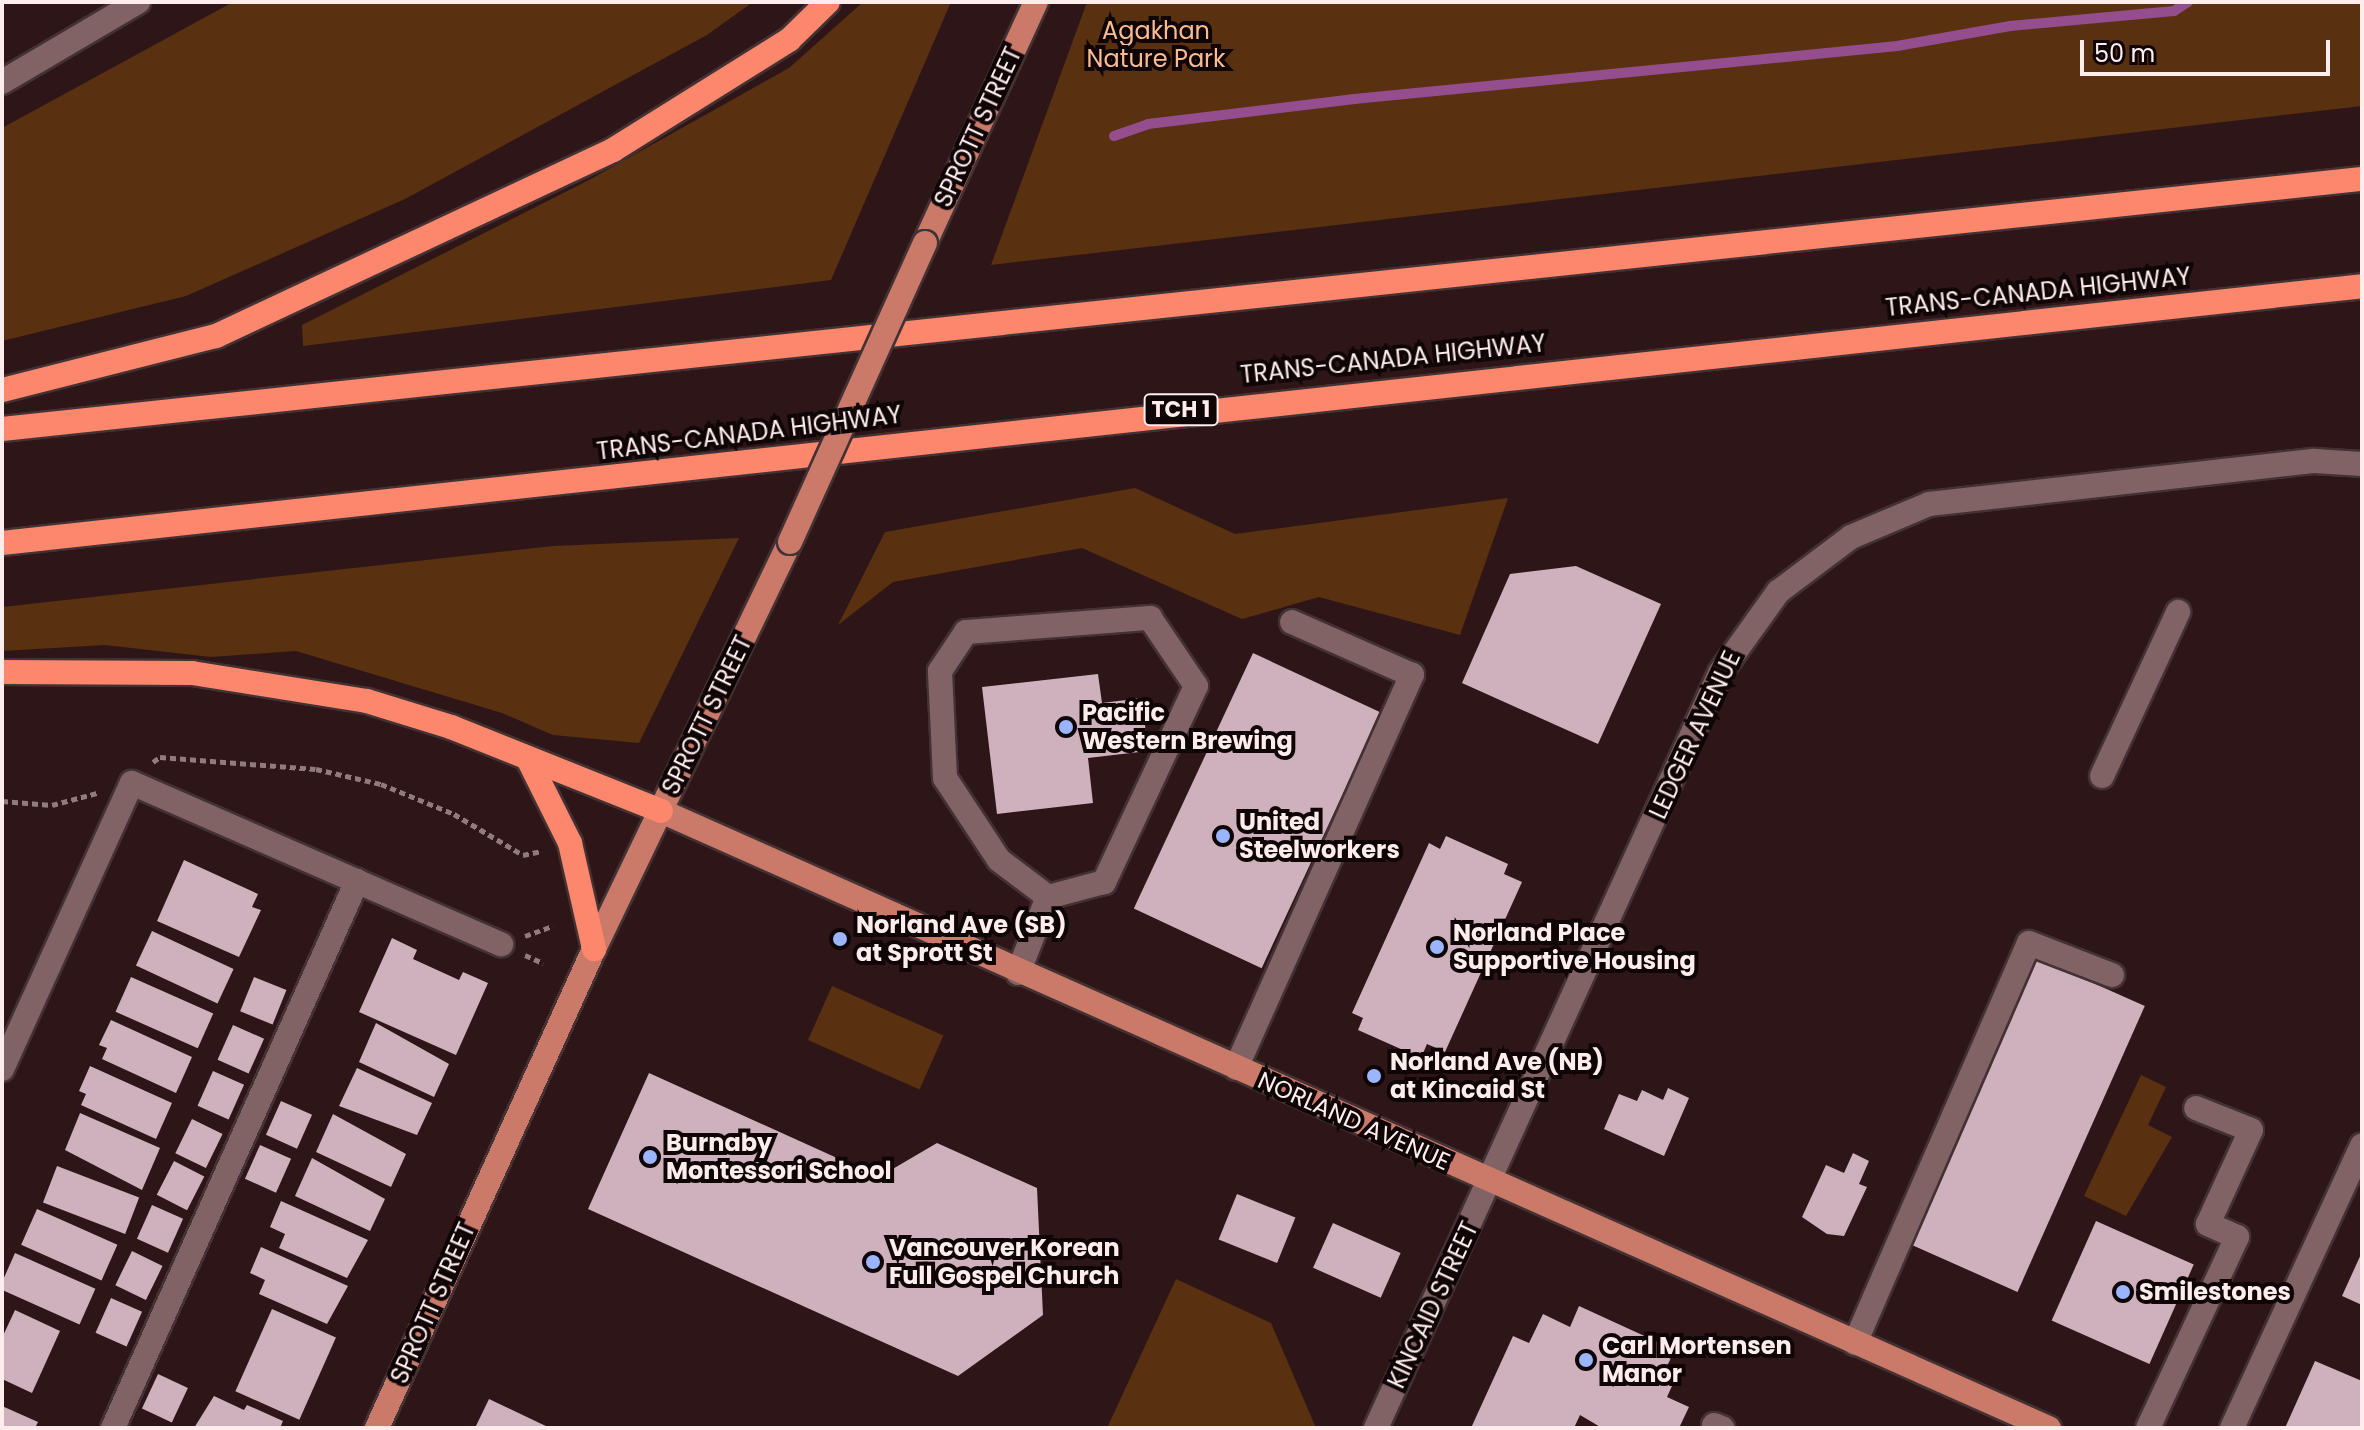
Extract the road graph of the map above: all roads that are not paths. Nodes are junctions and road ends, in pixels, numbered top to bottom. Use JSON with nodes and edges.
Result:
{"nodes":[{"id":1,"x":138,"y":2,"type":"edge"},
{"id":2,"x":828,"y":2,"type":"edge"},
{"id":3,"x":1036,"y":2,"type":"edge"},
{"id":4,"x":2,"y":82,"type":"edge"},
{"id":5,"x":2362,"y":179,"type":"edge"},
{"id":6,"x":2362,"y":286,"type":"edge"},
{"id":7,"x":2,"y":390,"type":"edge"},
{"id":8,"x":2,"y":429,"type":"edge"},
{"id":9,"x":2362,"y":464,"type":"edge"},
{"id":10,"x":2,"y":543,"type":"edge"},
{"id":11,"x":2178,"y":612,"type":"dead end"},
{"id":12,"x":1292,"y":622,"type":"dead end"},
{"id":13,"x":2,"y":672,"type":"edge"},
{"id":14,"x":529,"y":761,"type":"junction"},
{"id":15,"x":2102,"y":776,"type":"dead end"},
{"id":16,"x":661,"y":811,"type":"junction"},
{"id":17,"x":357,"y":881,"type":"junction"},
{"id":18,"x":1048,"y":897,"type":"junction"},
{"id":19,"x":501,"y":944,"type":"dead end"},
{"id":20,"x":594,"y":949,"type":"junction"},
{"id":21,"x":1018,"y":973,"type":"junction"},
{"id":22,"x":2112,"y":975,"type":"dead end"},
{"id":23,"x":1236,"y":1068,"type":"junction"},
{"id":24,"x":2,"y":1069,"type":"edge"},
{"id":25,"x":2196,"y":1108,"type":"dead end"},
{"id":26,"x":2362,"y":1146,"type":"edge"},
{"id":27,"x":1490,"y":1181,"type":"junction"},
{"id":28,"x":1855,"y":1343,"type":"junction"},
{"id":29,"x":113,"y":1428,"type":"edge"},
{"id":30,"x":377,"y":1428,"type":"edge"},
{"id":31,"x":1376,"y":1428,"type":"edge"},
{"id":32,"x":2049,"y":1428,"type":"edge"},
{"id":33,"x":2148,"y":1428,"type":"edge"},
{"id":34,"x":2232,"y":1428,"type":"edge"}],
"edges":[{"from":1,"to":4,"type":"street"},
{"from":2,"to":7,"type":"highway"},
{"from":3,"to":16,"type":"main road","name":"SPROTT STREET","bridge":true},
{"from":5,"to":8,"type":"highway"},
{"from":6,"to":10,"type":"highway","name":"TRANS-CANADA HIGHWAY","number":"TCH 1"},
{"from":9,"to":27,"type":"street","name":"LEDGER AVENUE"},
{"from":11,"to":15,"type":"street"},
{"from":12,"to":23,"type":"street"},
{"from":13,"to":14,"type":"highway"},
{"from":14,"to":16,"type":"highway"},
{"from":14,"to":20,"type":"highway"},
{"from":16,"to":20,"type":"main road","name":"SPROTT STREET"},
{"from":16,"to":21,"type":"main road","name":"NORLAND AVENUE"},
{"from":17,"to":19,"type":"street"},
{"from":17,"to":24,"type":"street"},
{"from":17,"to":29,"type":"street"},
{"from":18,"to":18,"type":"street"},
{"from":18,"to":21,"type":"street"},
{"from":20,"to":30,"type":"main road","name":"SPROTT STREET"},
{"from":21,"to":23,"type":"main road","name":"NORLAND AVENUE"},
{"from":22,"to":28,"type":"street"},
{"from":23,"to":27,"type":"main road","name":"NORLAND AVENUE"},
{"from":25,"to":33,"type":"street"},
{"from":26,"to":34,"type":"street"},
{"from":27,"to":28,"type":"main road","name":"NORLAND AVENUE"},
{"from":27,"to":31,"type":"street","name":"KINCAID STREET"},
{"from":28,"to":32,"type":"main road","name":"NORLAND AVENUE"}]}
